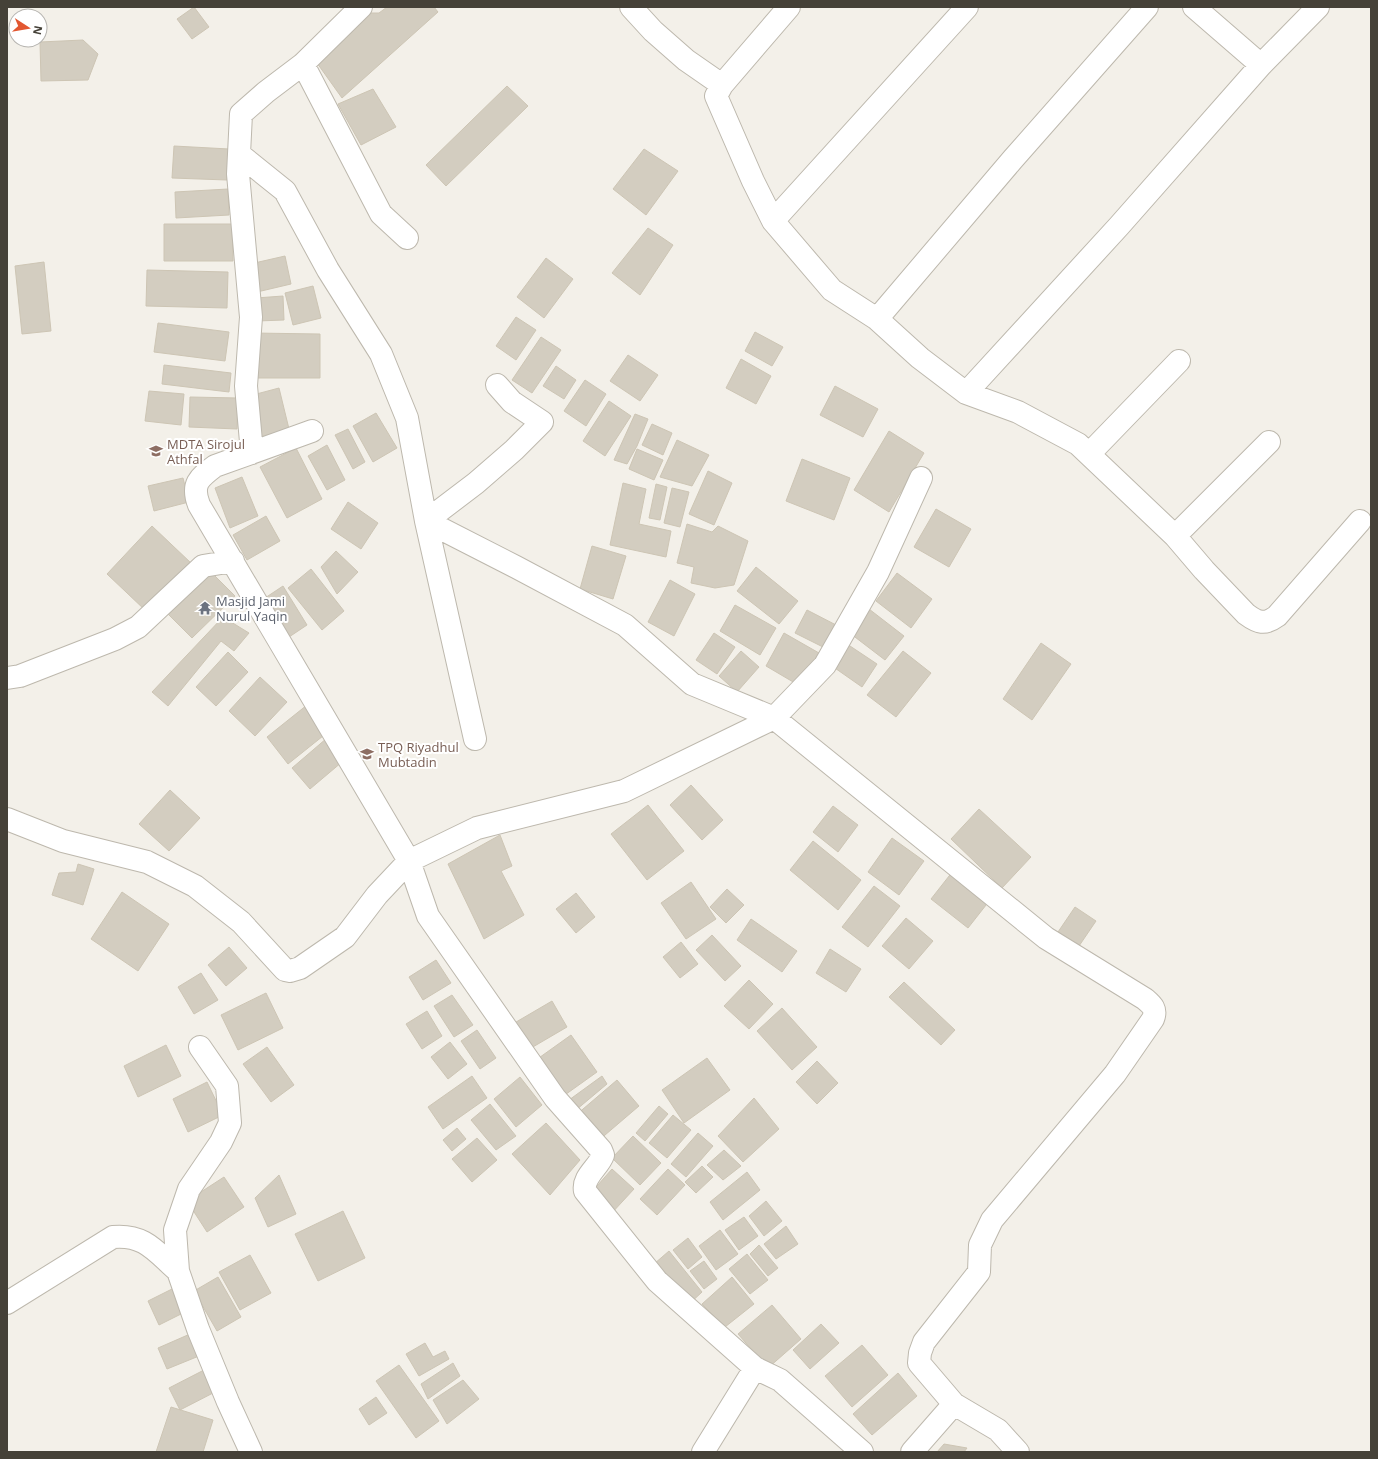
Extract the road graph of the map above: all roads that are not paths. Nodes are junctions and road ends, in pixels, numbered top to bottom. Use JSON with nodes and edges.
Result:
{"nodes":[{"id":1,"x":361,"y":7,"type":"edge"},
{"id":2,"x":631,"y":7,"type":"edge"},
{"id":3,"x":788,"y":7,"type":"edge"},
{"id":4,"x":967,"y":7,"type":"edge"},
{"id":5,"x":1147,"y":7,"type":"edge"},
{"id":6,"x":1194,"y":7,"type":"edge"},
{"id":7,"x":1318,"y":7,"type":"edge"},
{"id":8,"x":303,"y":64,"type":"junction"},
{"id":9,"x":1261,"y":65,"type":"junction"},
{"id":10,"x":722,"y":85,"type":"junction"},
{"id":11,"x":239,"y":154,"type":"junction"},
{"id":12,"x":773,"y":221,"type":"junction"},
{"id":13,"x":406,"y":238,"type":"dead end"},
{"id":14,"x":877,"y":319,"type":"junction"},
{"id":15,"x":1179,"y":361,"type":"dead end"},
{"id":16,"x":497,"y":385,"type":"dead end"},
{"id":17,"x":966,"y":393,"type":"junction"},
{"id":18,"x":312,"y":431,"type":"dead end"},
{"id":19,"x":1269,"y":442,"type":"dead end"},
{"id":20,"x":252,"y":453,"type":"junction"},
{"id":21,"x":1089,"y":454,"type":"junction"},
{"id":22,"x":921,"y":478,"type":"dead end"},
{"id":23,"x":426,"y":521,"type":"junction"},
{"id":24,"x":1360,"y":521,"type":"dead end"},
{"id":25,"x":1175,"y":536,"type":"junction"},
{"id":26,"x":233,"y":561,"type":"junction"},
{"id":27,"x":7,"y":678,"type":"edge"},
{"id":28,"x":774,"y":718,"type":"junction"},
{"id":29,"x":475,"y":740,"type":"dead end"},
{"id":30,"x":7,"y":819,"type":"edge"},
{"id":31,"x":409,"y":861,"type":"junction"},
{"id":32,"x":200,"y":1047,"type":"dead end"},
{"id":33,"x":178,"y":1271,"type":"junction"},
{"id":34,"x":7,"y":1303,"type":"edge"},
{"id":35,"x":755,"y":1368,"type":"junction"},
{"id":36,"x":954,"y":1404,"type":"junction"},
{"id":37,"x":251,"y":1452,"type":"edge"},
{"id":38,"x":703,"y":1452,"type":"edge"},
{"id":39,"x":862,"y":1452,"type":"edge"},
{"id":40,"x":912,"y":1452,"type":"edge"},
{"id":41,"x":1018,"y":1452,"type":"edge"}],
"edges":[{"from":1,"to":8,"type":"street"},
{"from":2,"to":10,"type":"street"},
{"from":3,"to":10,"type":"street"},
{"from":4,"to":12,"type":"street"},
{"from":5,"to":14,"type":"street"},
{"from":6,"to":9,"type":"street"},
{"from":7,"to":9,"type":"street"},
{"from":8,"to":11,"type":"street"},
{"from":8,"to":13,"type":"street"},
{"from":9,"to":17,"type":"street"},
{"from":10,"to":12,"type":"street"},
{"from":11,"to":20,"type":"street"},
{"from":11,"to":23,"type":"street"},
{"from":12,"to":14,"type":"street"},
{"from":14,"to":17,"type":"street"},
{"from":15,"to":21,"type":"street"},
{"from":16,"to":23,"type":"street"},
{"from":17,"to":21,"type":"street"},
{"from":18,"to":20,"type":"street"},
{"from":19,"to":25,"type":"street"},
{"from":20,"to":26,"type":"street"},
{"from":21,"to":25,"type":"street"},
{"from":22,"to":28,"type":"street"},
{"from":23,"to":28,"type":"street"},
{"from":23,"to":29,"type":"street"},
{"from":24,"to":25,"type":"street"},
{"from":26,"to":27,"type":"street"},
{"from":26,"to":31,"type":"street"},
{"from":28,"to":31,"type":"street"},
{"from":28,"to":36,"type":"street"},
{"from":30,"to":31,"type":"street"},
{"from":31,"to":35,"type":"street"},
{"from":32,"to":33,"type":"street"},
{"from":33,"to":34,"type":"street"},
{"from":33,"to":37,"type":"street"},
{"from":35,"to":38,"type":"street"},
{"from":35,"to":39,"type":"street"},
{"from":36,"to":40,"type":"street"},
{"from":36,"to":41,"type":"street"}]}
